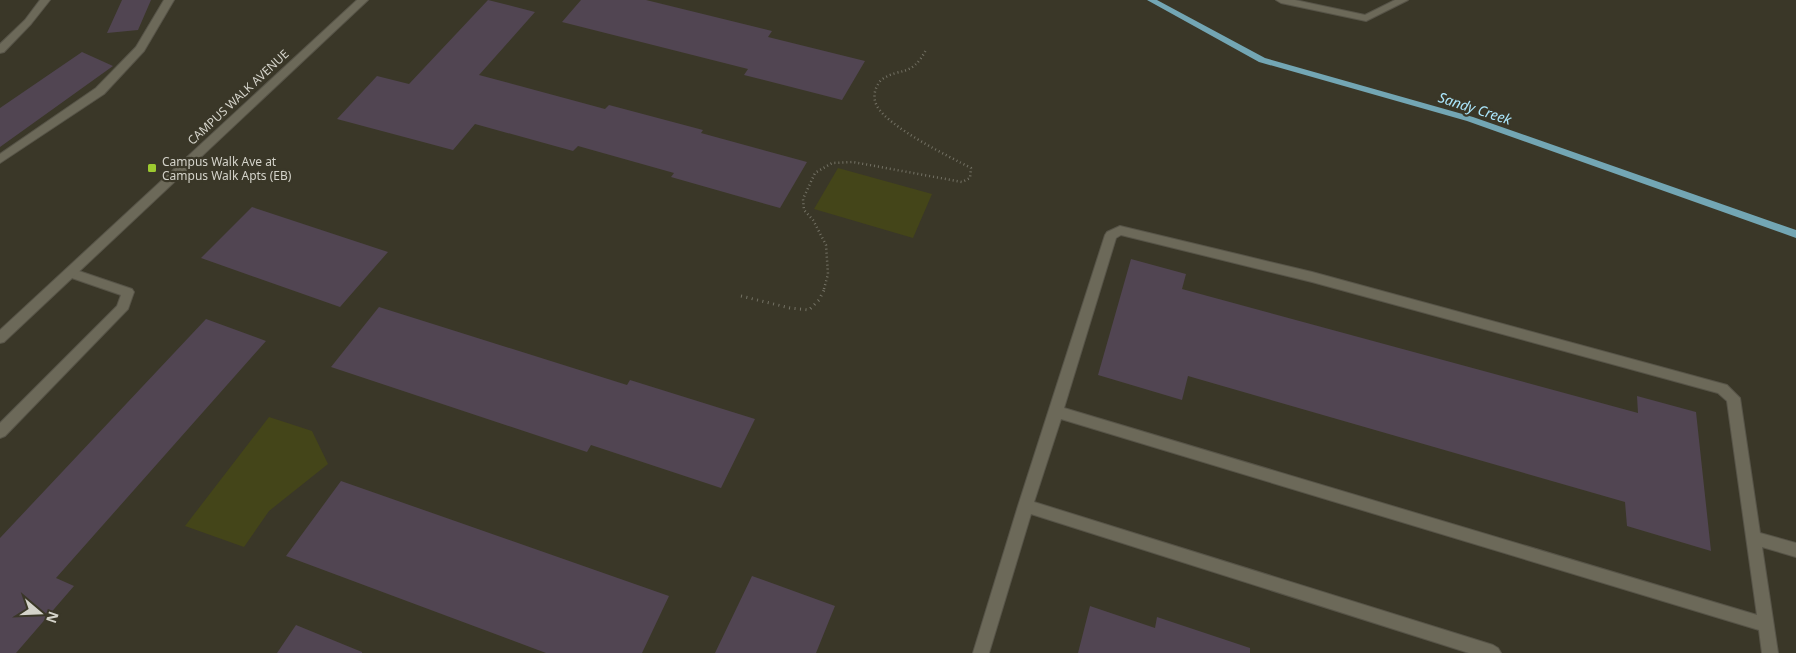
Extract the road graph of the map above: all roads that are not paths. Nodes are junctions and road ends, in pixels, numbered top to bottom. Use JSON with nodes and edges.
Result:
{"nodes":[{"id":1,"x":45,"y":0,"type":"edge"},
{"id":2,"x":169,"y":0,"type":"edge"},
{"id":3,"x":363,"y":0,"type":"edge"},
{"id":4,"x":1281,"y":0,"type":"edge"},
{"id":5,"x":1403,"y":0,"type":"edge"},
{"id":6,"x":0,"y":50,"type":"edge"},
{"id":7,"x":0,"y":159,"type":"edge"},
{"id":8,"x":70,"y":273,"type":"junction"},
{"id":9,"x":0,"y":338,"type":"edge"},
{"id":10,"x":1058,"y":412,"type":"junction"},
{"id":11,"x":0,"y":432,"type":"edge"},
{"id":12,"x":1025,"y":506,"type":"junction"},
{"id":13,"x":1754,"y":538,"type":"junction"},
{"id":14,"x":1796,"y":550,"type":"edge"},
{"id":15,"x":1766,"y":625,"type":"junction"},
{"id":16,"x":981,"y":653,"type":"edge"},
{"id":17,"x":1493,"y":653,"type":"edge"},
{"id":18,"x":1770,"y":653,"type":"edge"}],
"edges":[{"from":1,"to":6,"type":"street"},
{"from":2,"to":7,"type":"street"},
{"from":3,"to":8,"type":"street","name":"CAMPUS WALK AVENUE"},
{"from":4,"to":5,"type":"street"},
{"from":8,"to":9,"type":"street","name":"CAMPUS WALK AVENUE"},
{"from":8,"to":11,"type":"street"},
{"from":10,"to":12,"type":"street"},
{"from":10,"to":13,"type":"street"},
{"from":10,"to":15,"type":"street"},
{"from":12,"to":16,"type":"street"},
{"from":12,"to":17,"type":"street"},
{"from":13,"to":14,"type":"street"},
{"from":13,"to":15,"type":"street"},
{"from":15,"to":18,"type":"street"}]}
